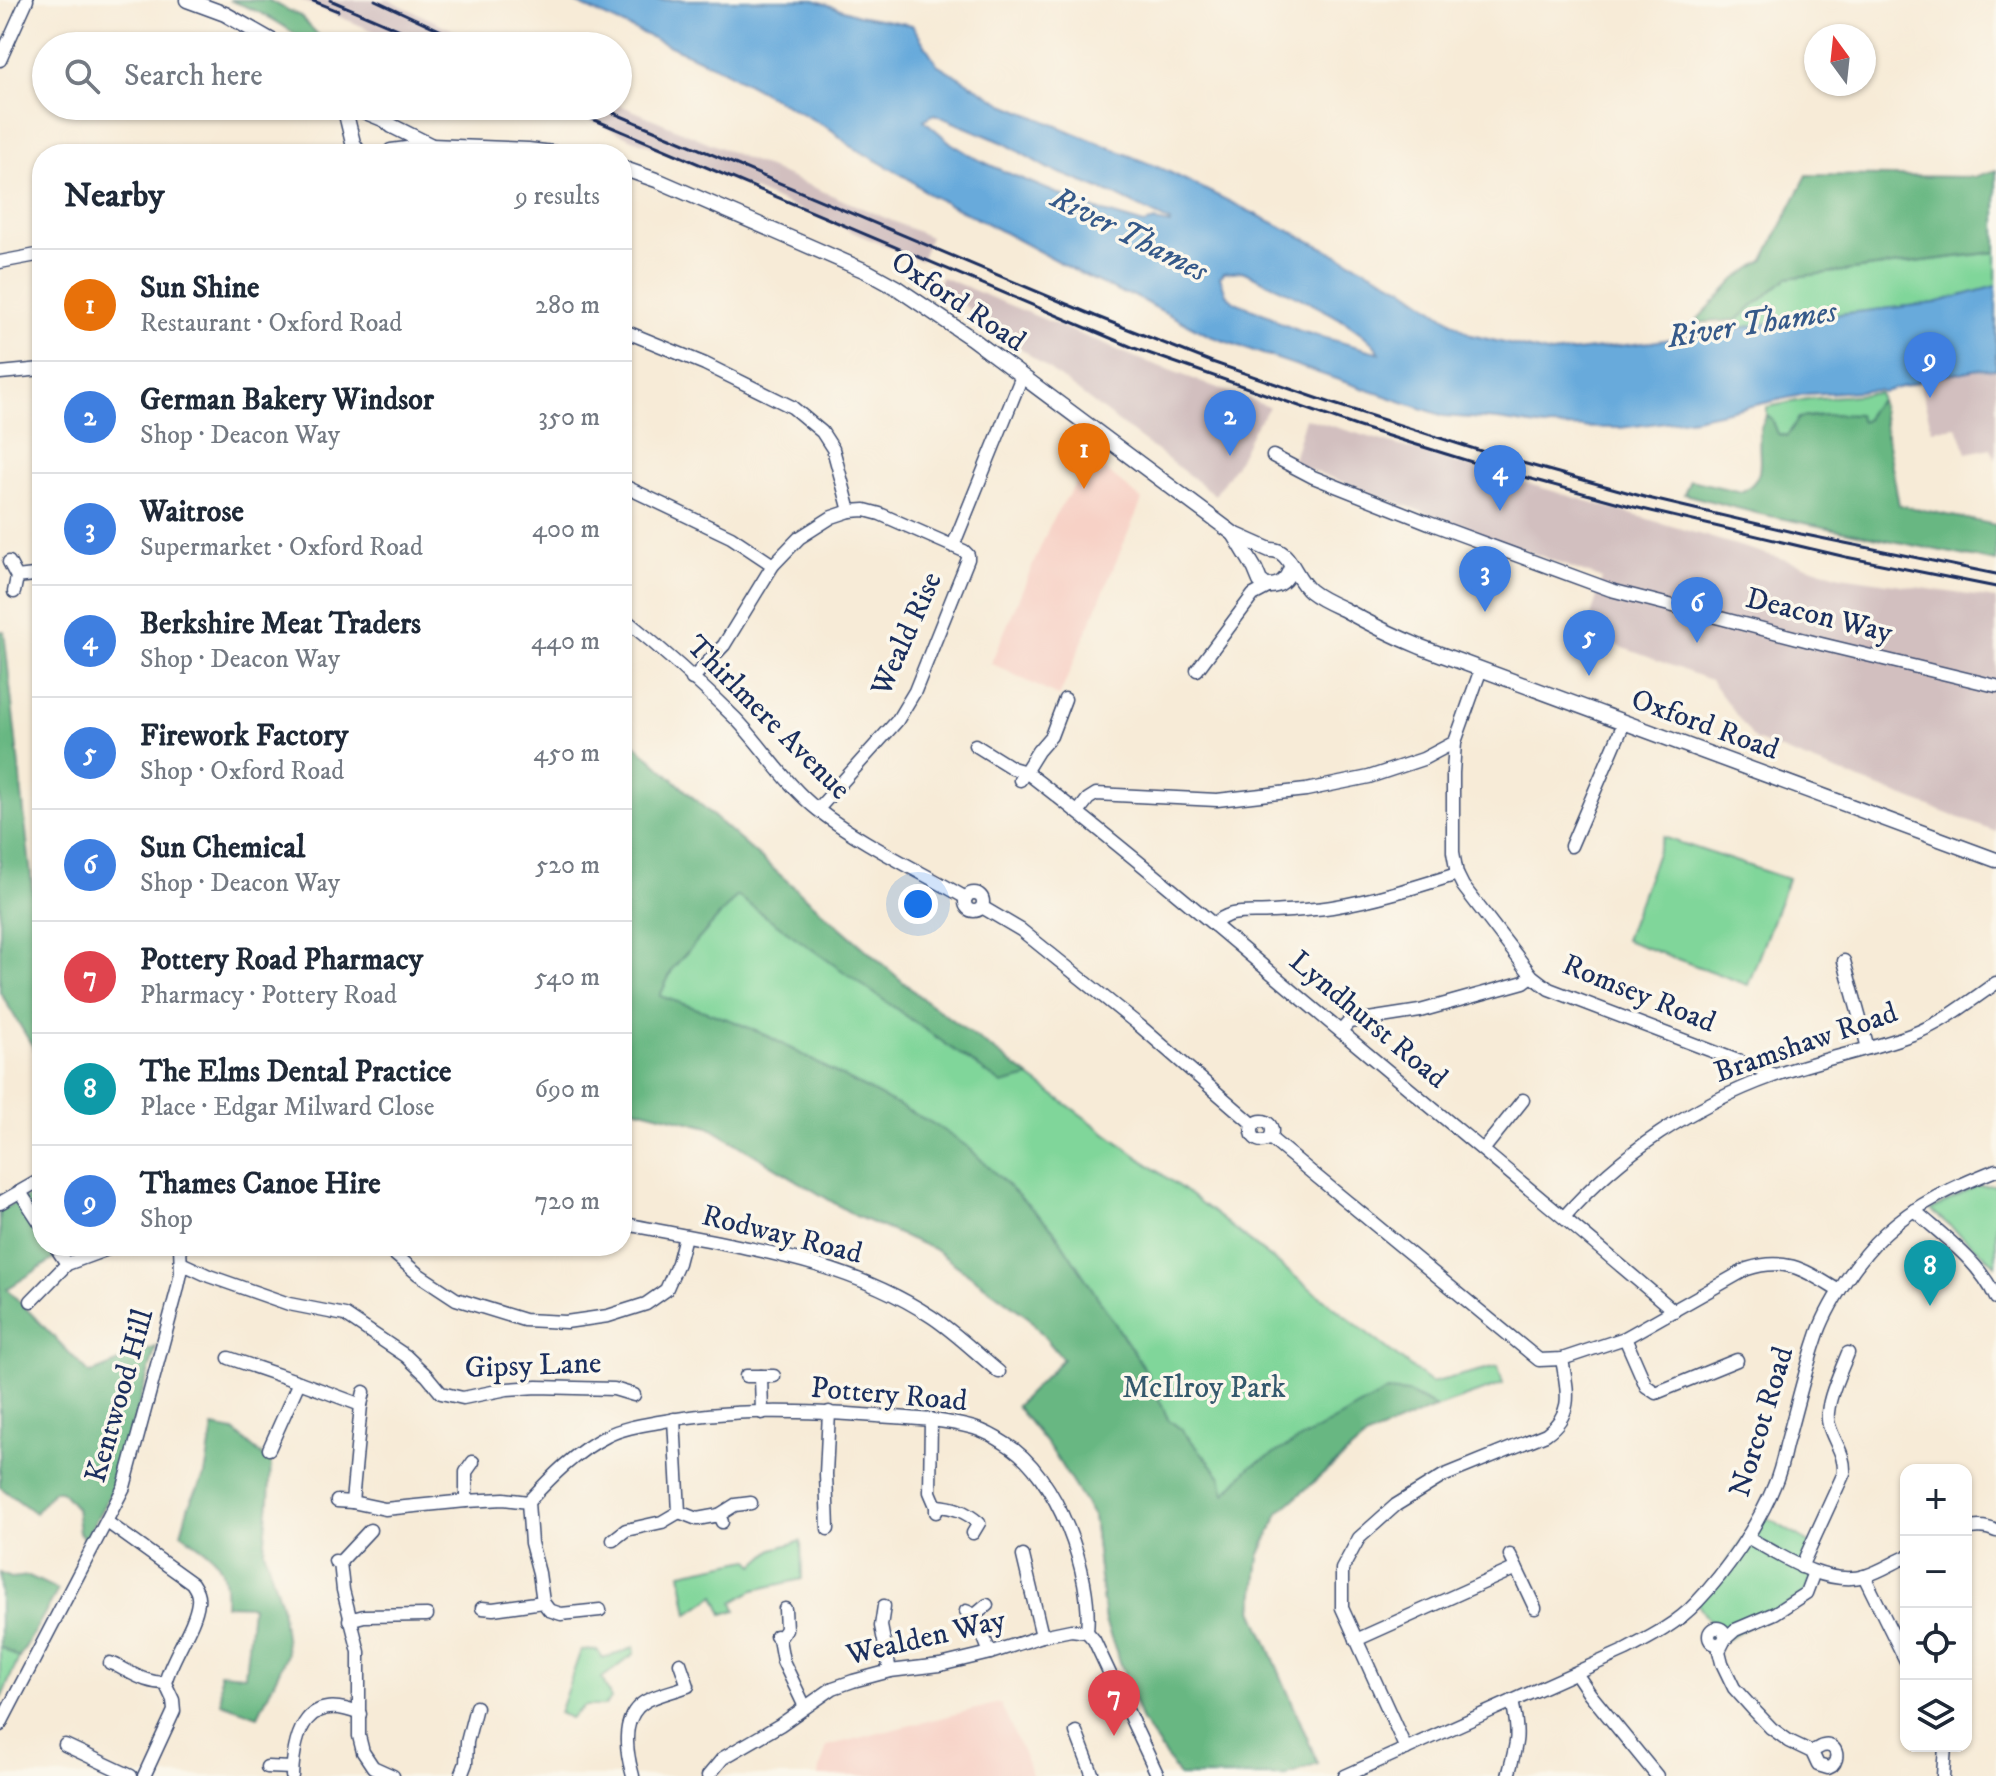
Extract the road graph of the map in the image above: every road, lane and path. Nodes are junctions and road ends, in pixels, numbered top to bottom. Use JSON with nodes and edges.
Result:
{"nodes":[{"id":1,"x":27,"y":0,"type":"edge"},
{"id":2,"x":187,"y":0,"type":"edge"},
{"id":3,"x":256,"y":32,"type":"edge"},
{"id":4,"x":0,"y":60,"type":"edge"},
{"id":5,"x":347,"y":120,"type":"edge"},
{"id":6,"x":365,"y":120,"type":"edge"},
{"id":7,"x":385,"y":120,"type":"edge"},
{"id":8,"x":392,"y":126,"type":"junction"},
{"id":9,"x":351,"y":144,"type":"edge"},
{"id":10,"x":353,"y":144,"type":"edge"},
{"id":11,"x":393,"y":144,"type":"edge"},
{"id":12,"x":427,"y":144,"type":"edge"},
{"id":13,"x":632,"y":172,"type":"edge"},
{"id":14,"x":32,"y":256,"type":"edge"},
{"id":15,"x":0,"y":262,"type":"edge"},
{"id":16,"x":632,"y":334,"type":"edge"},
{"id":17,"x":32,"y":370,"type":"edge"},
{"id":18,"x":0,"y":373,"type":"edge"},
{"id":19,"x":1022,"y":376,"type":"junction"},
{"id":20,"x":1273,"y":456,"type":"dead end"},
{"id":21,"x":632,"y":490,"type":"edge"},
{"id":22,"x":850,"y":511,"type":"junction"},
{"id":23,"x":1234,"y":534,"type":"junction"},
{"id":24,"x":953,"y":546,"type":"junction"},
{"id":25,"x":1270,"y":550,"type":"junction"},
{"id":26,"x":9,"y":562,"type":"dead end"},
{"id":27,"x":773,"y":565,"type":"junction"},
{"id":28,"x":1291,"y":567,"type":"junction"},
{"id":29,"x":1256,"y":573,"type":"junction"},
{"id":30,"x":32,"y":575,"type":"edge"},
{"id":31,"x":17,"y":577,"type":"junction"},
{"id":32,"x":1274,"y":586,"type":"junction"},
{"id":33,"x":14,"y":592,"type":"dead end"},
{"id":34,"x":1311,"y":592,"type":"junction"},
{"id":35,"x":1253,"y":595,"type":"junction"},
{"id":36,"x":632,"y":625,"type":"edge"},
{"id":37,"x":1481,"y":669,"type":"junction"},
{"id":38,"x":1197,"y":670,"type":"dead end"},
{"id":39,"x":692,"y":679,"type":"junction"},
{"id":40,"x":1996,"y":686,"type":"edge"},
{"id":41,"x":1065,"y":699,"type":"dead end"},
{"id":42,"x":1624,"y":723,"type":"junction"},
{"id":43,"x":1455,"y":742,"type":"junction"},
{"id":44,"x":975,"y":745,"type":"dead end"},
{"id":45,"x":1023,"y":776,"type":"junction"},
{"id":46,"x":818,"y":809,"type":"junction"},
{"id":47,"x":1078,"y":812,"type":"junction"},
{"id":48,"x":1571,"y":846,"type":"dead end"},
{"id":49,"x":1996,"y":860,"type":"edge"},
{"id":50,"x":1457,"y":874,"type":"junction"},
{"id":51,"x":1214,"y":925,"type":"junction"},
{"id":52,"x":1844,"y":961,"type":"dead end"},
{"id":53,"x":1532,"y":976,"type":"junction"},
{"id":54,"x":1996,"y":983,"type":"edge"},
{"id":55,"x":1341,"y":1031,"type":"junction"},
{"id":56,"x":1868,"y":1048,"type":"junction"},
{"id":57,"x":1775,"y":1075,"type":"junction"},
{"id":58,"x":1523,"y":1100,"type":"dead end"},
{"id":59,"x":1483,"y":1150,"type":"junction"},
{"id":60,"x":1996,"y":1170,"type":"edge"},
{"id":61,"x":32,"y":1185,"type":"edge"},
{"id":62,"x":20,"y":1192,"type":"junction"},
{"id":63,"x":0,"y":1203,"type":"edge"},
{"id":64,"x":1914,"y":1210,"type":"junction"},
{"id":65,"x":32,"y":1211,"type":"edge"},
{"id":66,"x":1564,"y":1217,"type":"junction"},
{"id":67,"x":632,"y":1225,"type":"edge"},
{"id":68,"x":685,"y":1236,"type":"junction"},
{"id":69,"x":62,"y":1256,"type":"edge"},
{"id":70,"x":89,"y":1256,"type":"edge"},
{"id":71,"x":181,"y":1256,"type":"edge"},
{"id":72,"x":397,"y":1256,"type":"edge"},
{"id":73,"x":181,"y":1263,"type":"junction"},
{"id":74,"x":67,"y":1264,"type":"junction"},
{"id":75,"x":1994,"y":1289,"type":"edge"},
{"id":76,"x":1839,"y":1291,"type":"junction"},
{"id":77,"x":31,"y":1301,"type":"dead end"},
{"id":78,"x":1674,"y":1311,"type":"junction"},
{"id":79,"x":1625,"y":1338,"type":"junction"},
{"id":80,"x":244,"y":1348,"type":"dead end"},
{"id":81,"x":1848,"y":1353,"type":"dead end"},
{"id":82,"x":1562,"y":1359,"type":"junction"},
{"id":83,"x":1737,"y":1360,"type":"dead end"},
{"id":84,"x":998,"y":1373,"type":"dead end"},
{"id":85,"x":746,"y":1376,"type":"dead end"},
{"id":86,"x":299,"y":1382,"type":"junction"},
{"id":87,"x":364,"y":1392,"type":"dead end"},
{"id":88,"x":634,"y":1395,"type":"dead end"},
{"id":89,"x":361,"y":1405,"type":"junction"},
{"id":90,"x":829,"y":1412,"type":"junction"},
{"id":91,"x":762,"y":1413,"type":"junction"},
{"id":92,"x":674,"y":1419,"type":"junction"},
{"id":93,"x":931,"y":1419,"type":"junction"},
{"id":94,"x":269,"y":1449,"type":"dead end"},
{"id":95,"x":452,"y":1467,"type":"dead end"},
{"id":96,"x":337,"y":1501,"type":"dead end"},
{"id":97,"x":466,"y":1501,"type":"junction"},
{"id":98,"x":352,"y":1502,"type":"junction"},
{"id":99,"x":528,"y":1502,"type":"junction"},
{"id":100,"x":751,"y":1503,"type":"dead end"},
{"id":101,"x":679,"y":1512,"type":"junction"},
{"id":102,"x":107,"y":1522,"type":"junction"},
{"id":103,"x":1972,"y":1527,"type":"edge"},
{"id":104,"x":828,"y":1529,"type":"dead end"},
{"id":105,"x":370,"y":1530,"type":"dead end"},
{"id":106,"x":1996,"y":1531,"type":"edge"},
{"id":107,"x":973,"y":1533,"type":"dead end"},
{"id":108,"x":1747,"y":1537,"type":"junction"},
{"id":109,"x":613,"y":1540,"type":"dead end"},
{"id":110,"x":1510,"y":1555,"type":"dead end"},
{"id":111,"x":1900,"y":1560,"type":"edge"},
{"id":112,"x":1021,"y":1564,"type":"dead end"},
{"id":113,"x":1801,"y":1567,"type":"junction"},
{"id":114,"x":1516,"y":1568,"type":"junction"},
{"id":115,"x":1814,"y":1572,"type":"junction"},
{"id":116,"x":1869,"y":1574,"type":"junction"},
{"id":117,"x":543,"y":1602,"type":"junction"},
{"id":118,"x":987,"y":1605,"type":"dead end"},
{"id":119,"x":884,"y":1606,"type":"dead end"},
{"id":120,"x":482,"y":1608,"type":"dead end"},
{"id":121,"x":1535,"y":1608,"type":"dead end"},
{"id":122,"x":785,"y":1609,"type":"dead end"},
{"id":123,"x":600,"y":1610,"type":"dead end"},
{"id":124,"x":427,"y":1615,"type":"dead end"},
{"id":125,"x":349,"y":1620,"type":"junction"},
{"id":126,"x":1087,"y":1632,"type":"junction"},
{"id":127,"x":1042,"y":1636,"type":"junction"},
{"id":128,"x":1356,"y":1640,"type":"junction"},
{"id":129,"x":1900,"y":1647,"type":"edge"},
{"id":130,"x":990,"y":1653,"type":"junction"},
{"id":131,"x":110,"y":1663,"type":"dead end"},
{"id":132,"x":680,"y":1663,"type":"dead end"},
{"id":133,"x":890,"y":1671,"type":"junction"},
{"id":134,"x":1576,"y":1673,"type":"junction"},
{"id":135,"x":165,"y":1683,"type":"junction"},
{"id":136,"x":1512,"y":1701,"type":"junction"},
{"id":137,"x":476,"y":1707,"type":"dead end"},
{"id":138,"x":805,"y":1707,"type":"junction"},
{"id":139,"x":360,"y":1714,"type":"junction"},
{"id":140,"x":0,"y":1725,"type":"edge"},
{"id":141,"x":1076,"y":1732,"type":"dead end"},
{"id":142,"x":65,"y":1745,"type":"dead end"},
{"id":143,"x":1406,"y":1749,"type":"junction"},
{"id":144,"x":1812,"y":1752,"type":"dead end"},
{"id":145,"x":1945,"y":1752,"type":"edge"},
{"id":146,"x":629,"y":1761,"type":"junction"},
{"id":147,"x":614,"y":1766,"type":"dead end"},
{"id":148,"x":267,"y":1767,"type":"dead end"},
{"id":149,"x":292,"y":1772,"type":"edge"},
{"id":150,"x":131,"y":1776,"type":"edge"},
{"id":151,"x":144,"y":1776,"type":"edge"},
{"id":152,"x":393,"y":1776,"type":"edge"},
{"id":153,"x":461,"y":1776,"type":"edge"},
{"id":154,"x":633,"y":1776,"type":"edge"},
{"id":155,"x":708,"y":1776,"type":"edge"},
{"id":156,"x":1093,"y":1776,"type":"edge"},
{"id":157,"x":1158,"y":1776,"type":"edge"},
{"id":158,"x":1345,"y":1776,"type":"edge"},
{"id":159,"x":1508,"y":1776,"type":"edge"},
{"id":160,"x":1657,"y":1776,"type":"edge"},
{"id":161,"x":1943,"y":1776,"type":"edge"}],
"edges":[{"from":1,"to":4,"type":"street"},
{"from":2,"to":3,"type":"main road"},
{"from":5,"to":9,"type":"main road"},
{"from":6,"to":10,"type":"main road"},
{"from":7,"to":8,"type":"main road"},
{"from":8,"to":11,"type":"main road"},
{"from":8,"to":12,"type":"main road"},
{"from":13,"to":19,"type":"main road","name":"Oxford Road"},
{"from":14,"to":15,"type":"street"},
{"from":16,"to":22,"type":"street"},
{"from":17,"to":18,"type":"street"},
{"from":19,"to":23,"type":"main road","name":"Oxford Road"},
{"from":19,"to":24,"type":"street","name":"Weald Rise"},
{"from":20,"to":40,"type":"street","name":"Deacon Way"},
{"from":21,"to":27,"type":"street"},
{"from":22,"to":24,"type":"street"},
{"from":22,"to":27,"type":"street"},
{"from":23,"to":25,"type":"main road","name":"Oxford Road"},
{"from":23,"to":29,"type":"main road","name":"Oxford Road"},
{"from":24,"to":46,"type":"street","name":"Weald Rise"},
{"from":25,"to":28,"type":"main road"},
{"from":25,"to":29,"type":"main road"},
{"from":26,"to":31,"type":"street"},
{"from":27,"to":39,"type":"street"},
{"from":28,"to":32,"type":"main road"},
{"from":28,"to":34,"type":"main road","name":"Oxford Road"},
{"from":29,"to":32,"type":"main road"},
{"from":29,"to":35,"type":"street"},
{"from":30,"to":31,"type":"street"},
{"from":31,"to":33,"type":"street"},
{"from":32,"to":34,"type":"main road","name":"Oxford Road"},
{"from":32,"to":35,"type":"street"},
{"from":34,"to":37,"type":"main road","name":"Oxford Road"},
{"from":35,"to":38,"type":"street"},
{"from":36,"to":39,"type":"street","name":"Thirlmere Avenue"},
{"from":37,"to":42,"type":"main road","name":"Oxford Road"},
{"from":37,"to":43,"type":"street","name":"Romsey Road"},
{"from":39,"to":46,"type":"street","name":"Thirlmere Avenue"},
{"from":41,"to":45,"type":"street"},
{"from":42,"to":48,"type":"street"},
{"from":42,"to":49,"type":"main road","name":"Oxford Road"},
{"from":43,"to":47,"type":"street"},
{"from":43,"to":50,"type":"street","name":"Romsey Road"},
{"from":44,"to":45,"type":"street","name":"Lyndhurst Road"},
{"from":45,"to":47,"type":"street","name":"Lyndhurst Road"},
{"from":46,"to":82,"type":"street","name":"Thirlmere Avenue"},
{"from":47,"to":51,"type":"street","name":"Lyndhurst Road"},
{"from":50,"to":51,"type":"street"},
{"from":50,"to":53,"type":"street","name":"Romsey Road"},
{"from":51,"to":55,"type":"street","name":"Lyndhurst Road"},
{"from":52,"to":56,"type":"street"},
{"from":53,"to":55,"type":"street"},
{"from":53,"to":57,"type":"street","name":"Romsey Road"},
{"from":54,"to":56,"type":"street","name":"Bramshaw Road"},
{"from":55,"to":59,"type":"street","name":"Lyndhurst Road"},
{"from":56,"to":57,"type":"street","name":"Bramshaw Road"},
{"from":57,"to":66,"type":"street","name":"Bramshaw Road"},
{"from":58,"to":59,"type":"street"},
{"from":59,"to":66,"type":"street","name":"Lyndhurst Road"},
{"from":60,"to":64,"type":"street","name":"Norcot Road"},
{"from":61,"to":62,"type":"street"},
{"from":62,"to":63,"type":"street"},
{"from":62,"to":65,"type":"street"},
{"from":64,"to":75,"type":"street"},
{"from":64,"to":76,"type":"street","name":"Norcot Road"},
{"from":66,"to":78,"type":"street","name":"Lyndhurst Road"},
{"from":67,"to":68,"type":"street","name":"Rodway Road"},
{"from":68,"to":72,"type":"street"},
{"from":68,"to":84,"type":"street","name":"Rodway Road"},
{"from":69,"to":74,"type":"street"},
{"from":70,"to":74,"type":"street"},
{"from":71,"to":73,"type":"street","name":"Kentwood Hill"},
{"from":73,"to":88,"type":"street","name":"Gipsy Lane"},
{"from":73,"to":102,"type":"street","name":"Kentwood Hill"},
{"from":74,"to":77,"type":"street"},
{"from":76,"to":78,"type":"street"},
{"from":76,"to":108,"type":"street","name":"Norcot Road"},
{"from":78,"to":79,"type":"street"},
{"from":79,"to":82,"type":"street"},
{"from":79,"to":83,"type":"street"},
{"from":80,"to":86,"type":"street"},
{"from":81,"to":113,"type":"street"},
{"from":82,"to":128,"type":"street"},
{"from":85,"to":91,"type":"street"},
{"from":86,"to":89,"type":"street"},
{"from":86,"to":94,"type":"street"},
{"from":87,"to":89,"type":"street"},
{"from":89,"to":98,"type":"street"},
{"from":90,"to":91,"type":"street","name":"Pottery Road"},
{"from":90,"to":93,"type":"street","name":"Pottery Road"},
{"from":90,"to":104,"type":"street"},
{"from":91,"to":92,"type":"street","name":"Pottery Road"},
{"from":92,"to":99,"type":"street","name":"Pottery Road"},
{"from":92,"to":101,"type":"street"},
{"from":93,"to":107,"type":"street"},
{"from":93,"to":126,"type":"street","name":"Pottery Road"},
{"from":95,"to":97,"type":"street"},
{"from":96,"to":98,"type":"street"},
{"from":97,"to":98,"type":"street"},
{"from":97,"to":99,"type":"street"},
{"from":99,"to":117,"type":"street"},
{"from":100,"to":101,"type":"street"},
{"from":101,"to":109,"type":"street"},
{"from":102,"to":135,"type":"street"},
{"from":102,"to":140,"type":"street","name":"Kentwood Hill"},
{"from":103,"to":106,"type":"street"},
{"from":105,"to":125,"type":"street"},
{"from":108,"to":113,"type":"street"},
{"from":108,"to":134,"type":"street","name":"Norcot Road"},
{"from":110,"to":114,"type":"street"},
{"from":111,"to":116,"type":"street"},
{"from":112,"to":127,"type":"street"},
{"from":113,"to":115,"type":"street"},
{"from":114,"to":121,"type":"street"},
{"from":114,"to":128,"type":"street"},
{"from":115,"to":116,"type":"street"},
{"from":115,"to":144,"type":"street"},
{"from":116,"to":129,"type":"street"},
{"from":117,"to":120,"type":"street"},
{"from":117,"to":123,"type":"street"},
{"from":118,"to":130,"type":"street"},
{"from":119,"to":133,"type":"street"},
{"from":122,"to":138,"type":"street"},
{"from":124,"to":125,"type":"street"},
{"from":125,"to":139,"type":"street"},
{"from":126,"to":127,"type":"street","name":"Wealden Way"},
{"from":126,"to":157,"type":"street","name":"Pottery Road"},
{"from":127,"to":130,"type":"street","name":"Wealden Way"},
{"from":128,"to":143,"type":"street"},
{"from":130,"to":133,"type":"street","name":"Wealden Way"},
{"from":131,"to":135,"type":"street"},
{"from":132,"to":146,"type":"street"},
{"from":133,"to":138,"type":"street","name":"Wealden Way"},
{"from":134,"to":136,"type":"street","name":"Norcot Road"},
{"from":134,"to":160,"type":"street"},
{"from":135,"to":151,"type":"street"},
{"from":136,"to":143,"type":"street","name":"Norcot Road"},
{"from":136,"to":159,"type":"street"},
{"from":137,"to":153,"type":"street"},
{"from":138,"to":155,"type":"street","name":"Wealden Way"},
{"from":139,"to":149,"type":"street"},
{"from":139,"to":152,"type":"street"},
{"from":141,"to":156,"type":"street"},
{"from":142,"to":150,"type":"street"},
{"from":143,"to":158,"type":"street","name":"Norcot Road"},
{"from":145,"to":161,"type":"street"},
{"from":146,"to":147,"type":"street"},
{"from":146,"to":154,"type":"street"},
{"from":148,"to":149,"type":"street"}]}
